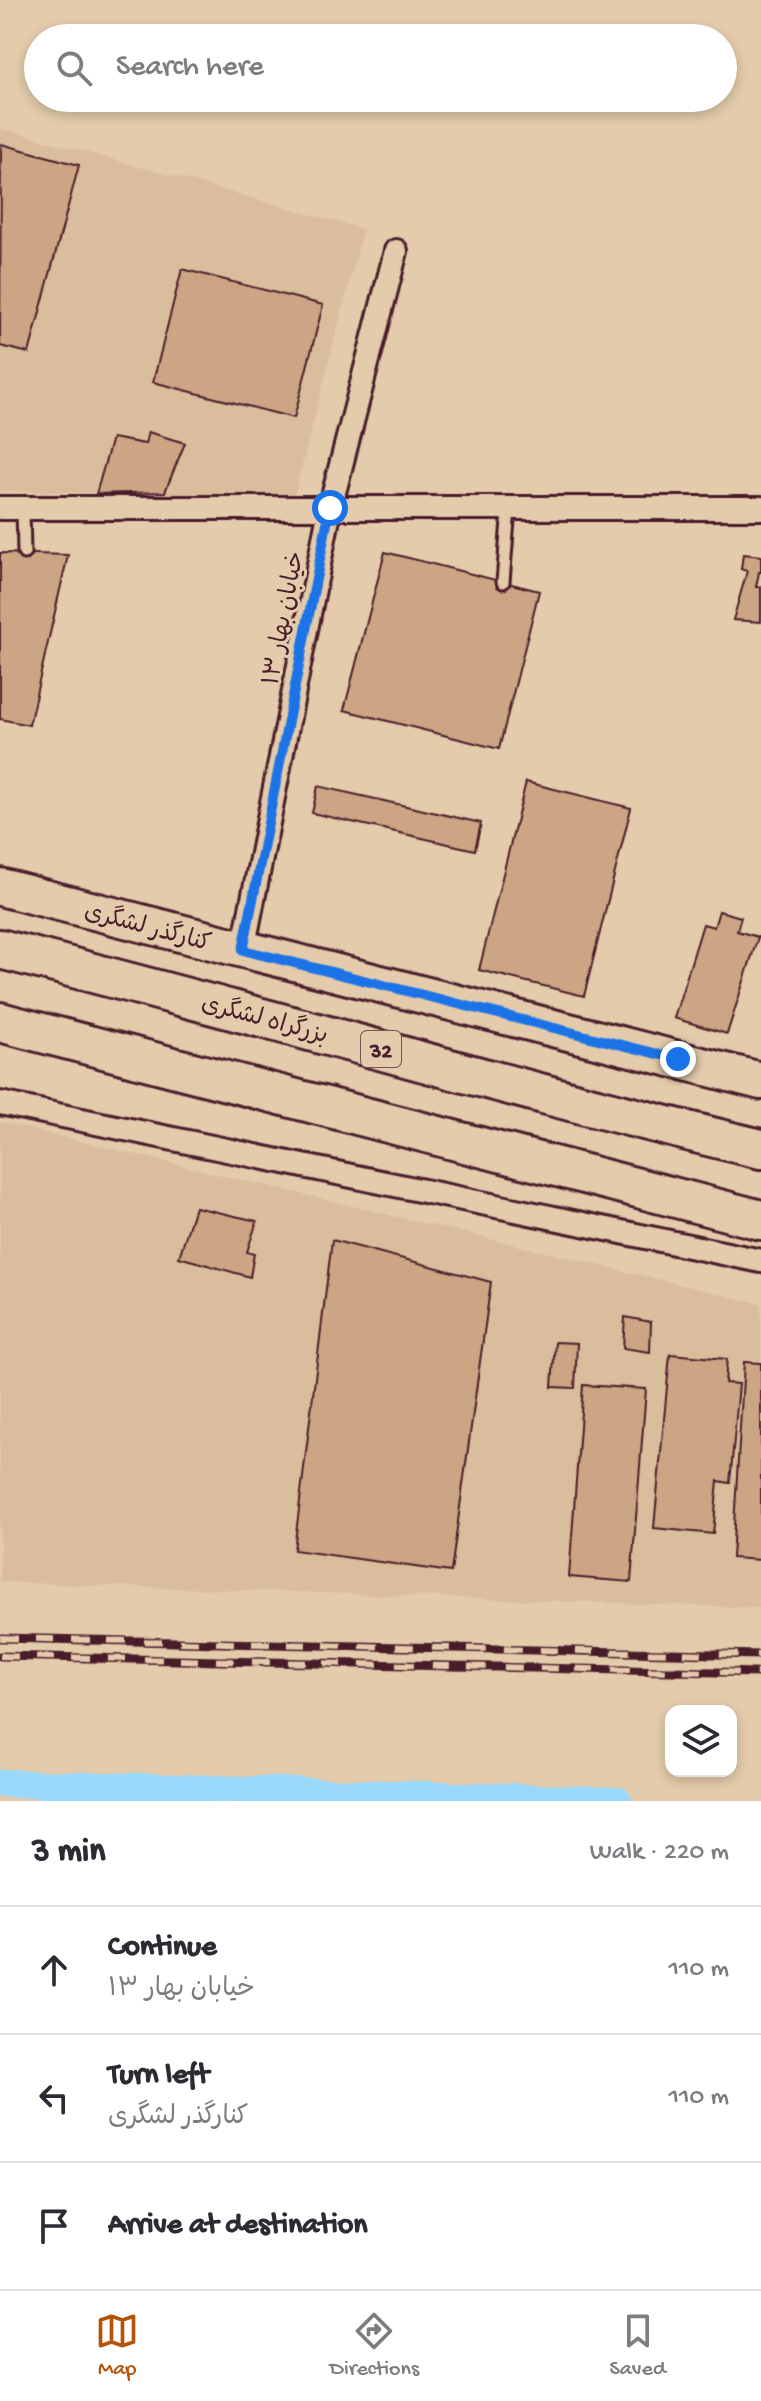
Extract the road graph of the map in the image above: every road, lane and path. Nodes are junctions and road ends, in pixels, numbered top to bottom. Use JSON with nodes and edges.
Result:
{"nodes":[{"id":1,"x":396,"y":251,"type":"dead end"},
{"id":2,"x":0,"y":508,"type":"edge"},
{"id":3,"x":23,"y":508,"type":"junction"},
{"id":4,"x":330,"y":508,"type":"junction"},
{"id":5,"x":509,"y":508,"type":"junction"},
{"id":6,"x":761,"y":508,"type":"edge"},
{"id":7,"x":24,"y":553,"type":"dead end"},
{"id":8,"x":503,"y":582,"type":"dead end"},
{"id":9,"x":0,"y":887,"type":"edge"},
{"id":10,"x":0,"y":949,"type":"edge"},
{"id":11,"x":243,"y":950,"type":"junction"},
{"id":12,"x":0,"y":1022,"type":"edge"},
{"id":13,"x":761,"y":1081,"type":"edge"},
{"id":14,"x":0,"y":1103,"type":"edge"},
{"id":15,"x":761,"y":1149,"type":"edge"},
{"id":16,"x":761,"y":1220,"type":"edge"},
{"id":17,"x":761,"y":1261,"type":"edge"}],
"edges":[{"from":1,"to":4,"type":"street","name":"خیابان بهار ۱۳"},
{"from":2,"to":3,"type":"street"},
{"from":3,"to":4,"type":"street"},
{"from":3,"to":7,"type":"lane"},
{"from":4,"to":5,"type":"street"},
{"from":4,"to":11,"type":"street","name":"خیابان بهار ۱۳"},
{"from":5,"to":6,"type":"street"},
{"from":5,"to":8,"type":"lane"},
{"from":9,"to":11,"type":"main road","name":"کنارگذر لشگری"},
{"from":10,"to":15,"type":"highway","name":"بزرگراه لشگری","number":"32"},
{"from":11,"to":13,"type":"main road","name":"کنارگذر لشگری"},
{"from":12,"to":16,"type":"highway"},
{"from":14,"to":17,"type":"street"}]}
